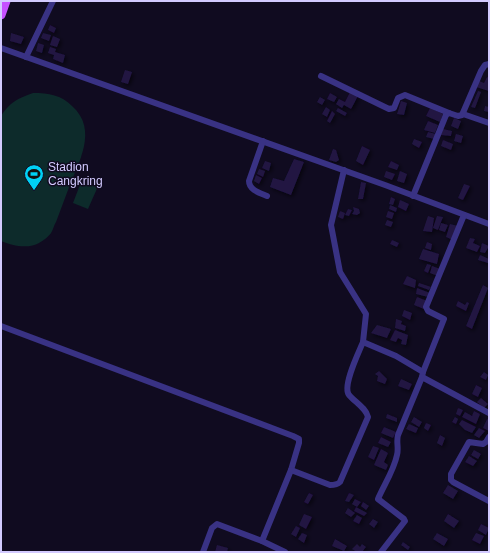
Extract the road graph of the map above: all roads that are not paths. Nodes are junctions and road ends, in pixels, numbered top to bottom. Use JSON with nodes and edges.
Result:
{"nodes":[{"id":1,"x":53,"y":1,"type":"edge"},
{"id":2,"x":1,"y":48,"type":"edge"},
{"id":3,"x":26,"y":57,"type":"junction"},
{"id":4,"x":489,"y":64,"type":"edge"},
{"id":5,"x":321,"y":76,"type":"dead end"},
{"id":6,"x":449,"y":113,"type":"junction"},
{"id":7,"x":463,"y":114,"type":"junction"},
{"id":8,"x":489,"y":123,"type":"edge"},
{"id":9,"x":262,"y":141,"type":"junction"},
{"id":10,"x":344,"y":170,"type":"junction"},
{"id":11,"x":267,"y":196,"type":"dead end"},
{"id":12,"x":412,"y":196,"type":"junction"},
{"id":13,"x":464,"y":214,"type":"junction"},
{"id":14,"x":489,"y":224,"type":"edge"},
{"id":15,"x":1,"y":326,"type":"edge"},
{"id":16,"x":363,"y":342,"type":"junction"},
{"id":17,"x":423,"y":375,"type":"junction"},
{"id":18,"x":489,"y":413,"type":"edge"},
{"id":19,"x":489,"y":437,"type":"edge"},
{"id":20,"x":291,"y":470,"type":"junction"},
{"id":21,"x":489,"y":501,"type":"edge"},
{"id":22,"x":262,"y":541,"type":"junction"},
{"id":23,"x":203,"y":552,"type":"edge"},
{"id":24,"x":285,"y":552,"type":"edge"},
{"id":25,"x":381,"y":552,"type":"edge"}],
"edges":[{"from":1,"to":3,"type":"street"},
{"from":2,"to":3,"type":"street"},
{"from":3,"to":9,"type":"street"},
{"from":4,"to":7,"type":"street"},
{"from":5,"to":6,"type":"street"},
{"from":6,"to":7,"type":"street"},
{"from":6,"to":12,"type":"street"},
{"from":7,"to":8,"type":"street"},
{"from":9,"to":10,"type":"street"},
{"from":9,"to":11,"type":"street"},
{"from":10,"to":12,"type":"street"},
{"from":10,"to":16,"type":"street"},
{"from":12,"to":13,"type":"street"},
{"from":13,"to":14,"type":"street"},
{"from":13,"to":17,"type":"street"},
{"from":15,"to":20,"type":"street"},
{"from":16,"to":17,"type":"street"},
{"from":16,"to":20,"type":"street"},
{"from":17,"to":18,"type":"street"},
{"from":17,"to":25,"type":"street"},
{"from":19,"to":21,"type":"street"},
{"from":20,"to":22,"type":"street"},
{"from":22,"to":23,"type":"street"},
{"from":22,"to":24,"type":"street"}]}
